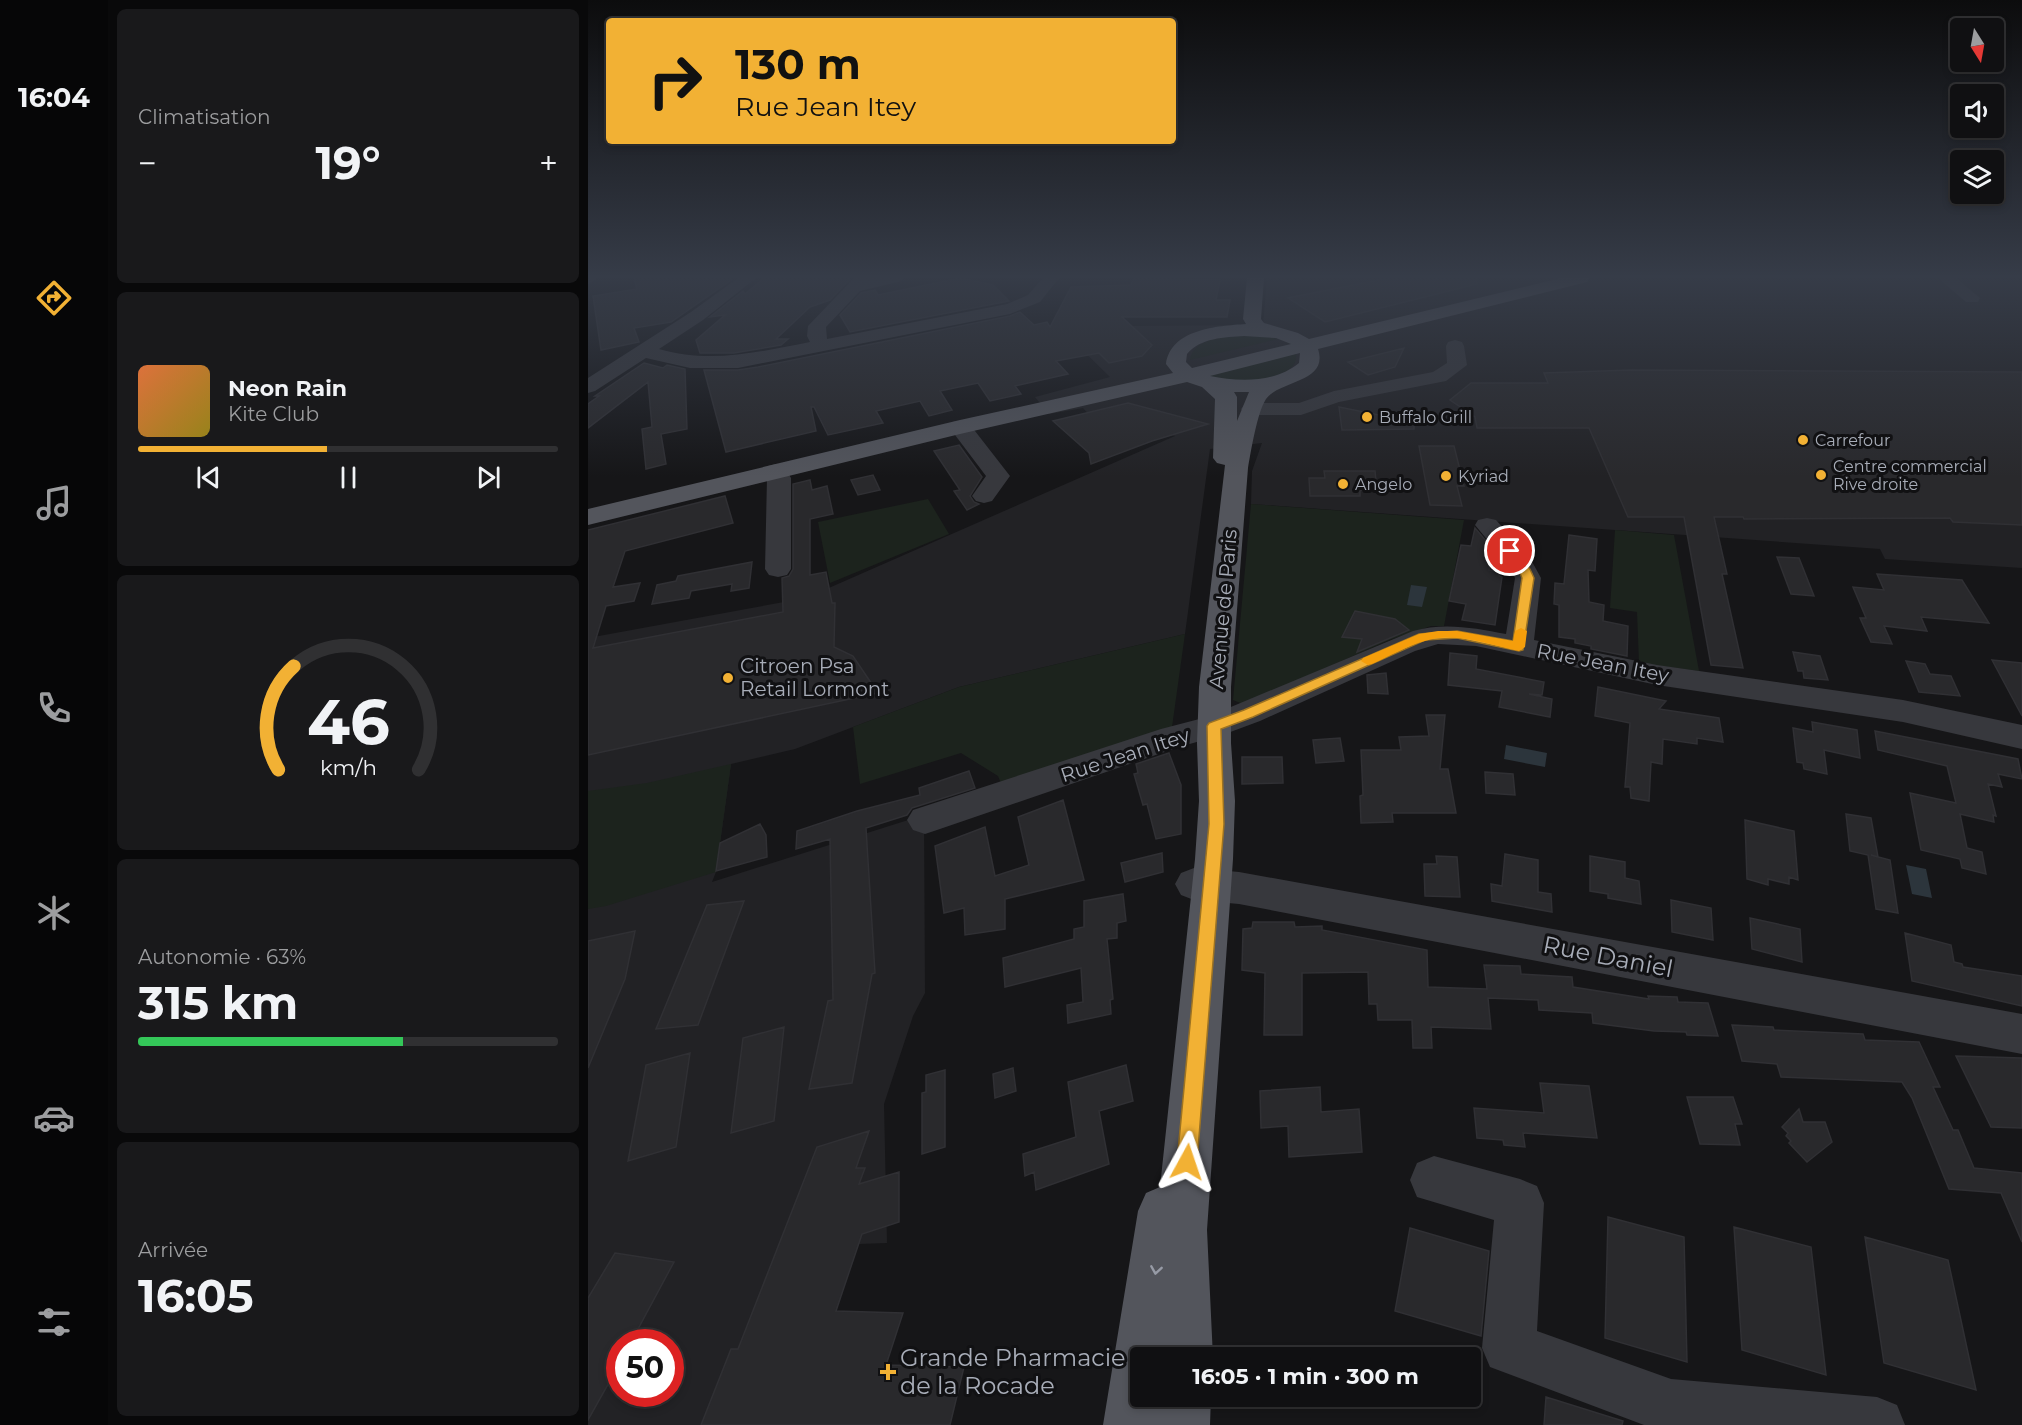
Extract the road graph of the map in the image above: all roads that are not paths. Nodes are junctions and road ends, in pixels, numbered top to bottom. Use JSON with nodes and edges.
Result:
{"nodes":[{"id":1,"x":654,"y":344,"type":"edge"},
{"id":2,"x":1185,"y":344,"type":"edge"},
{"id":3,"x":1296,"y":344,"type":"edge"},
{"id":4,"x":1303,"y":344,"type":"edge"},
{"id":5,"x":821,"y":345,"type":"edge"},
{"id":6,"x":1455,"y":346,"type":"dead end"},
{"id":7,"x":644,"y":351,"type":"junction"},
{"id":8,"x":1192,"y":376,"type":"junction"},
{"id":9,"x":1282,"y":381,"type":"junction"},
{"id":10,"x":588,"y":387,"type":"edge"},
{"id":11,"x":1251,"y":410,"type":"junction"},
{"id":12,"x":960,"y":427,"type":"junction"},
{"id":13,"x":776,"y":471,"type":"junction"},
{"id":14,"x":984,"y":496,"type":"dead end"},
{"id":15,"x":588,"y":508,"type":"edge"},
{"id":16,"x":588,"y":517,"type":"edge"},
{"id":17,"x":1487,"y":525,"type":"dead end"},
{"id":18,"x":778,"y":569,"type":"dead end"},
{"id":19,"x":1519,"y":647,"type":"junction"},
{"id":20,"x":1205,"y":729,"type":"junction"},
{"id":21,"x":2022,"y":737,"type":"edge"},
{"id":22,"x":925,"y":820,"type":"dead end"},
{"id":23,"x":1202,"y":884,"type":"junction"},
{"id":24,"x":2022,"y":1034,"type":"edge"},
{"id":25,"x":1434,"y":1180,"type":"dead end"},
{"id":26,"x":1144,"y":1347,"type":"edge"},
{"id":27,"x":1185,"y":1347,"type":"edge"},
{"id":28,"x":1135,"y":1407,"type":"edge"},
{"id":29,"x":1155,"y":1407,"type":"edge"},
{"id":30,"x":1181,"y":1407,"type":"edge"},
{"id":31,"x":1672,"y":1416,"type":"edge"},
{"id":32,"x":1133,"y":1425,"type":"edge"},
{"id":33,"x":1159,"y":1425,"type":"edge"},
{"id":34,"x":1180,"y":1425,"type":"edge"},
{"id":35,"x":1876,"y":1425,"type":"edge"}],
"edges":[{"from":1,"to":7,"type":"street"},
{"from":2,"to":8,"type":"main road"},
{"from":3,"to":8,"type":"main road"},
{"from":4,"to":9,"type":"main road","name":"Avenue de Paris"},
{"from":5,"to":7,"type":"street"},
{"from":6,"to":11,"type":"street"},
{"from":7,"to":10,"type":"street"},
{"from":8,"to":9,"type":"main road"},
{"from":8,"to":12,"type":"main road"},
{"from":8,"to":15,"type":"main road"},
{"from":8,"to":20,"type":"main road","name":"Avenue de Paris"},
{"from":9,"to":11,"type":"main road","name":"Avenue de Paris"},
{"from":11,"to":20,"type":"main road","name":"Avenue de Paris"},
{"from":12,"to":13,"type":"main road"},
{"from":12,"to":14,"type":"street"},
{"from":13,"to":16,"type":"main road"},
{"from":13,"to":18,"type":"street"},
{"from":17,"to":19,"type":"street"},
{"from":19,"to":20,"type":"street","name":"Rue Jean Itey"},
{"from":19,"to":21,"type":"street","name":"Rue Jean Itey"},
{"from":20,"to":22,"type":"street","name":"Rue Jean Itey"},
{"from":20,"to":23,"type":"main road","name":"Avenue de Paris"},
{"from":23,"to":24,"type":"street","name":"Rue Daniel"},
{"from":23,"to":26,"type":"main road","name":"Avenue de Paris","one_way":true},
{"from":23,"to":27,"type":"main road","name":"Avenue de Paris"},
{"from":25,"to":31,"type":"street"},
{"from":28,"to":32,"type":"main road"},
{"from":29,"to":33,"type":"street"},
{"from":30,"to":34,"type":"main road"},
{"from":31,"to":35,"type":"street"}]}
